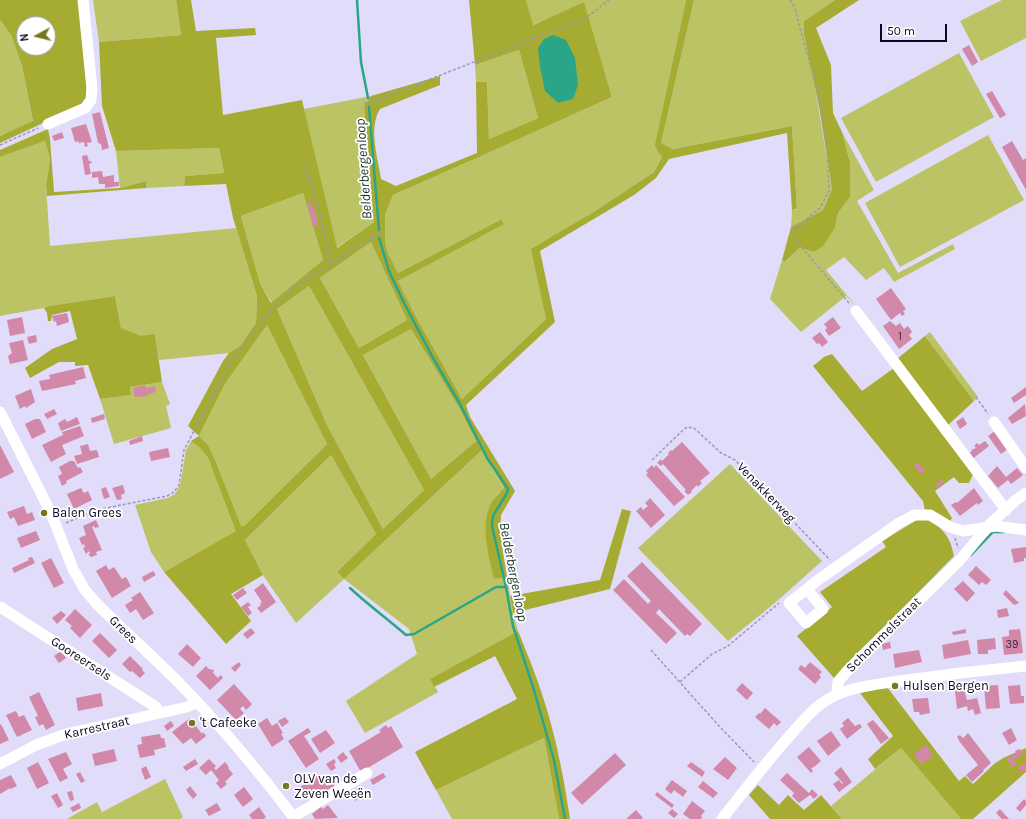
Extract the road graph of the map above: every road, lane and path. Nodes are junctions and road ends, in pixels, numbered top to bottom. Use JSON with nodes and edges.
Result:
{"nodes":[{"id":1,"x":83,"y":0,"type":"edge"},
{"id":2,"x":609,"y":0,"type":"edge"},
{"id":3,"x":790,"y":0,"type":"edge"},
{"id":4,"x":364,"y":103,"type":"dead end"},
{"id":5,"x":48,"y":124,"type":"joint"},
{"id":6,"x":0,"y":145,"type":"edge"},
{"id":7,"x":303,"y":162,"type":"dead end"},
{"id":8,"x":383,"y":231,"type":"dead end"},
{"id":9,"x":330,"y":264,"type":"junction"},
{"id":10,"x":856,"y":311,"type":"joint"},
{"id":11,"x":976,"y":397,"type":"dead end"},
{"id":12,"x":0,"y":412,"type":"edge"},
{"id":13,"x":994,"y":422,"type":"joint"},
{"id":14,"x":652,"y":460,"type":"dead end"},
{"id":15,"x":1026,"y":468,"type":"edge"},
{"id":16,"x":1026,"y":493,"type":"edge"},
{"id":17,"x":1006,"y":510,"type":"junction"},
{"id":18,"x":56,"y":527,"type":"junction"},
{"id":19,"x":950,"y":527,"type":"junction"},
{"id":20,"x":988,"y":527,"type":"junction"},
{"id":21,"x":1026,"y":530,"type":"edge"},
{"id":22,"x":960,"y":560,"type":"junction"},
{"id":23,"x":837,"y":567,"type":"junction"},
{"id":24,"x":807,"y":589,"type":"dead end"},
{"id":25,"x":780,"y":602,"type":"dead end"},
{"id":26,"x":0,"y":607,"type":"edge"},
{"id":27,"x":652,"y":650,"type":"dead end"},
{"id":28,"x":1026,"y":666,"type":"edge"},
{"id":29,"x":680,"y":682,"type":"junction"},
{"id":30,"x":837,"y":694,"type":"junction"},
{"id":31,"x":197,"y":702,"type":"junction"},
{"id":32,"x":160,"y":713,"type":"junction"},
{"id":33,"x":0,"y":764,"type":"edge"},
{"id":34,"x":761,"y":769,"type":"junction"},
{"id":35,"x":367,"y":773,"type":"dead end"},
{"id":36,"x":294,"y":818,"type":"edge"},
{"id":37,"x":722,"y":819,"type":"edge"}],
"edges":[{"from":1,"to":5,"type":"street"},
{"from":2,"to":4,"type":"path"},
{"from":3,"to":10,"type":"path"},
{"from":5,"to":6,"type":"path"},
{"from":7,"to":9,"type":"path"},
{"from":8,"to":9,"type":"path"},
{"from":9,"to":18,"type":"path"},
{"from":10,"to":17,"type":"street"},
{"from":11,"to":13,"type":"path"},
{"from":12,"to":18,"type":"street","name":"Grees"},
{"from":13,"to":15,"type":"street"},
{"from":14,"to":23,"type":"path","name":"Venakkerweg"},
{"from":16,"to":17,"type":"street","name":"Schommelstraat"},
{"from":17,"to":20,"type":"street","name":"Schommelstraat"},
{"from":18,"to":31,"type":"street","name":"Grees"},
{"from":19,"to":20,"type":"street"},
{"from":19,"to":22,"type":"path"},
{"from":19,"to":23,"type":"street"},
{"from":20,"to":21,"type":"street"},
{"from":20,"to":22,"type":"street","name":"Schommelstraat"},
{"from":22,"to":30,"type":"street","name":"Schommelstraat"},
{"from":23,"to":24,"type":"street"},
{"from":25,"to":29,"type":"path"},
{"from":26,"to":32,"type":"street","name":"Gooreersels"},
{"from":27,"to":29,"type":"path"},
{"from":28,"to":30,"type":"street"},
{"from":29,"to":34,"type":"path"},
{"from":30,"to":34,"type":"street"},
{"from":31,"to":32,"type":"street","name":"Karrestraat"},
{"from":31,"to":36,"type":"street","name":"Grees"},
{"from":32,"to":33,"type":"street","name":"Karrestraat"},
{"from":34,"to":37,"type":"street"},
{"from":35,"to":36,"type":"street","name":"Grees"}]}
